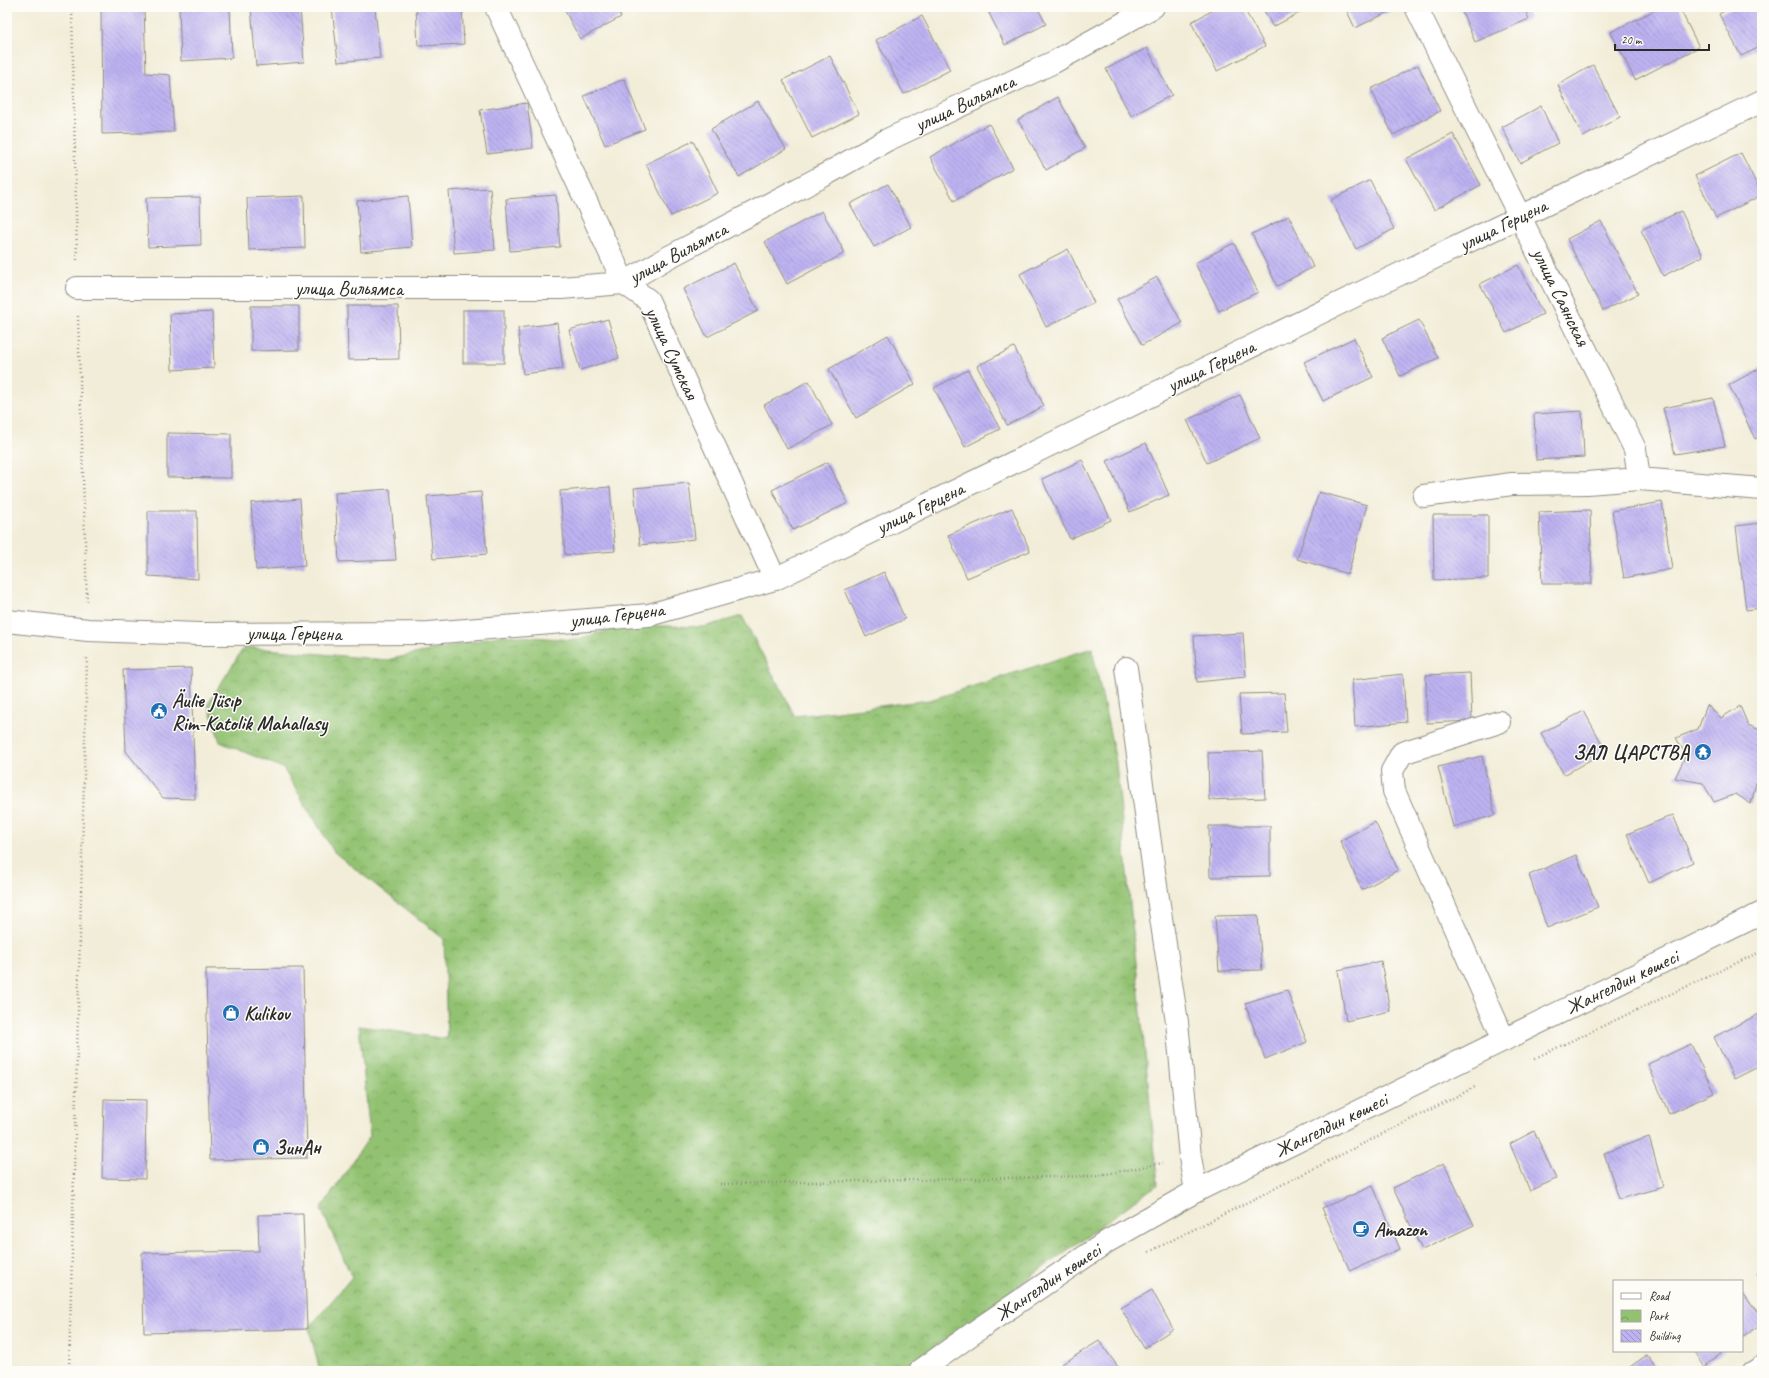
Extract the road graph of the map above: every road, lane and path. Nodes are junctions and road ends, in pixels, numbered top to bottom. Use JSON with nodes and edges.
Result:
{"nodes":[{"id":1,"x":72,"y":7,"type":"edge"},
{"id":2,"x":496,"y":7,"type":"edge"},
{"id":3,"x":1153,"y":7,"type":"edge"},
{"id":4,"x":1416,"y":7,"type":"edge"},
{"id":5,"x":1762,"y":101,"type":"edge"},
{"id":6,"x":1522,"y":217,"type":"junction"},
{"id":7,"x":624,"y":283,"type":"junction"},
{"id":8,"x":77,"y":288,"type":"junction"},
{"id":9,"x":1639,"y":479,"type":"junction"},
{"id":10,"x":1762,"y":489,"type":"edge"},
{"id":11,"x":1424,"y":496,"type":"dead end"},
{"id":12,"x":775,"y":579,"type":"junction"},
{"id":13,"x":7,"y":621,"type":"edge"},
{"id":14,"x":88,"y":630,"type":"junction"},
{"id":15,"x":1126,"y":668,"type":"dead end"},
{"id":16,"x":1499,"y":722,"type":"dead end"},
{"id":17,"x":1762,"y":913,"type":"edge"},
{"id":18,"x":1762,"y":951,"type":"edge"},
{"id":19,"x":1504,"y":1040,"type":"junction"},
{"id":20,"x":1532,"y":1059,"type":"dead end"},
{"id":21,"x":1482,"y":1084,"type":"dead end"},
{"id":22,"x":1190,"y":1157,"type":"junction"},
{"id":23,"x":720,"y":1184,"type":"dead end"},
{"id":24,"x":1196,"y":1191,"type":"junction"},
{"id":25,"x":1147,"y":1253,"type":"dead end"},
{"id":26,"x":1762,"y":1366,"type":"edge"},
{"id":27,"x":69,"y":1371,"type":"edge"},
{"id":28,"x":920,"y":1371,"type":"edge"},
{"id":29,"x":1754,"y":1371,"type":"edge"}],
"edges":[{"from":1,"to":8,"type":"path"},
{"from":2,"to":7,"type":"street","name":"улица Сумская"},
{"from":3,"to":7,"type":"street","name":"улица Вильямса"},
{"from":4,"to":6,"type":"street","name":"улица Саянская"},
{"from":5,"to":6,"type":"street","name":"улица Герцена"},
{"from":6,"to":9,"type":"street","name":"улица Саянская"},
{"from":6,"to":12,"type":"street","name":"улица Герцена"},
{"from":7,"to":8,"type":"street","name":"улица Вильямса"},
{"from":7,"to":12,"type":"street","name":"улица Сумская"},
{"from":8,"to":14,"type":"path"},
{"from":9,"to":10,"type":"street"},
{"from":9,"to":11,"type":"street"},
{"from":12,"to":14,"type":"street","name":"улица Герцена"},
{"from":13,"to":14,"type":"street","name":"улица Герцена"},
{"from":14,"to":27,"type":"path"},
{"from":15,"to":22,"type":"street"},
{"from":16,"to":19,"type":"street"},
{"from":17,"to":19,"type":"street","name":"Жангелдин көшесі"},
{"from":18,"to":20,"type":"path"},
{"from":19,"to":24,"type":"street","name":"Жангелдин көшесі"},
{"from":21,"to":25,"type":"path"},
{"from":22,"to":23,"type":"path"},
{"from":22,"to":24,"type":"street"},
{"from":24,"to":28,"type":"street","name":"Жангелдин көшесі"},
{"from":26,"to":29,"type":"street"}]}
